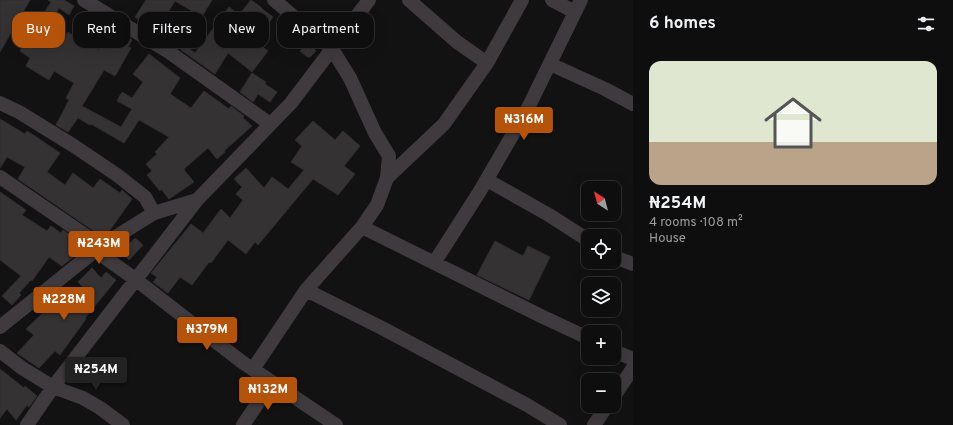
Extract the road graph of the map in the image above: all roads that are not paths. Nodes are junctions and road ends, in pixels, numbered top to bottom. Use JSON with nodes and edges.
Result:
{"nodes":[{"id":1,"x":84,"y":0,"type":"edge"},
{"id":2,"x":274,"y":0,"type":"edge"},
{"id":3,"x":369,"y":0,"type":"edge"},
{"id":4,"x":409,"y":0,"type":"edge"},
{"id":5,"x":522,"y":0,"type":"edge"},
{"id":6,"x":552,"y":0,"type":"edge"},
{"id":7,"x":578,"y":6,"type":"edge"},
{"id":8,"x":332,"y":49,"type":"junction"},
{"id":9,"x":487,"y":63,"type":"junction"},
{"id":10,"x":550,"y":64,"type":"junction"},
{"id":11,"x":0,"y":103,"type":"edge"},
{"id":12,"x":633,"y":104,"type":"edge"},
{"id":13,"x":270,"y":124,"type":"junction"},
{"id":14,"x":0,"y":177,"type":"edge"},
{"id":15,"x":387,"y":178,"type":"junction"},
{"id":16,"x":486,"y":180,"type":"junction"},
{"id":17,"x":197,"y":200,"type":"junction"},
{"id":18,"x":154,"y":213,"type":"junction"},
{"id":19,"x":362,"y":227,"type":"junction"},
{"id":20,"x":581,"y":236,"type":"edge"},
{"id":21,"x":99,"y":249,"type":"junction"},
{"id":22,"x":621,"y":260,"type":"edge"},
{"id":23,"x":434,"y":263,"type":"junction"},
{"id":24,"x":633,"y":264,"type":"edge"},
{"id":25,"x":135,"y":279,"type":"junction"},
{"id":26,"x":306,"y":290,"type":"junction"},
{"id":27,"x":0,"y":327,"type":"edge"},
{"id":28,"x":581,"y":335,"type":"edge"},
{"id":29,"x":0,"y":350,"type":"edge"},
{"id":30,"x":621,"y":354,"type":"edge"},
{"id":31,"x":633,"y":360,"type":"edge"},
{"id":32,"x":633,"y":368,"type":"edge"},
{"id":33,"x":253,"y":369,"type":"junction"},
{"id":34,"x":272,"y":382,"type":"junction"},
{"id":35,"x":621,"y":386,"type":"edge"},
{"id":36,"x":53,"y":387,"type":"junction"},
{"id":37,"x":602,"y":413,"type":"edge"},
{"id":38,"x":27,"y":425,"type":"edge"},
{"id":39,"x":123,"y":425,"type":"edge"},
{"id":40,"x":243,"y":425,"type":"edge"},
{"id":41,"x":336,"y":425,"type":"edge"},
{"id":42,"x":560,"y":425,"type":"edge"},
{"id":43,"x":594,"y":425,"type":"edge"}],
"edges":[{"from":1,"to":13,"type":"street"},
{"from":2,"to":8,"type":"street"},
{"from":3,"to":8,"type":"street"},
{"from":4,"to":9,"type":"street"},
{"from":5,"to":9,"type":"street"},
{"from":6,"to":7,"type":"street"},
{"from":7,"to":10,"type":"street"},
{"from":8,"to":13,"type":"street"},
{"from":8,"to":15,"type":"street"},
{"from":9,"to":15,"type":"street"},
{"from":10,"to":12,"type":"street"},
{"from":10,"to":16,"type":"street"},
{"from":11,"to":18,"type":"street"},
{"from":13,"to":17,"type":"street"},
{"from":14,"to":21,"type":"street"},
{"from":15,"to":19,"type":"street"},
{"from":16,"to":20,"type":"street"},
{"from":16,"to":23,"type":"street"},
{"from":17,"to":18,"type":"street"},
{"from":17,"to":25,"type":"street"},
{"from":18,"to":21,"type":"street"},
{"from":19,"to":23,"type":"street"},
{"from":19,"to":26,"type":"street"},
{"from":21,"to":25,"type":"street"},
{"from":21,"to":27,"type":"street"},
{"from":22,"to":24,"type":"street"},
{"from":23,"to":28,"type":"street"},
{"from":25,"to":33,"type":"street"},
{"from":25,"to":36,"type":"street"},
{"from":26,"to":33,"type":"street"},
{"from":26,"to":42,"type":"street"},
{"from":29,"to":36,"type":"street"},
{"from":30,"to":31,"type":"street"},
{"from":32,"to":35,"type":"street"},
{"from":33,"to":34,"type":"street"},
{"from":34,"to":40,"type":"street"},
{"from":34,"to":41,"type":"street"},
{"from":36,"to":38,"type":"street"},
{"from":36,"to":39,"type":"street"},
{"from":37,"to":43,"type":"street"}]}
